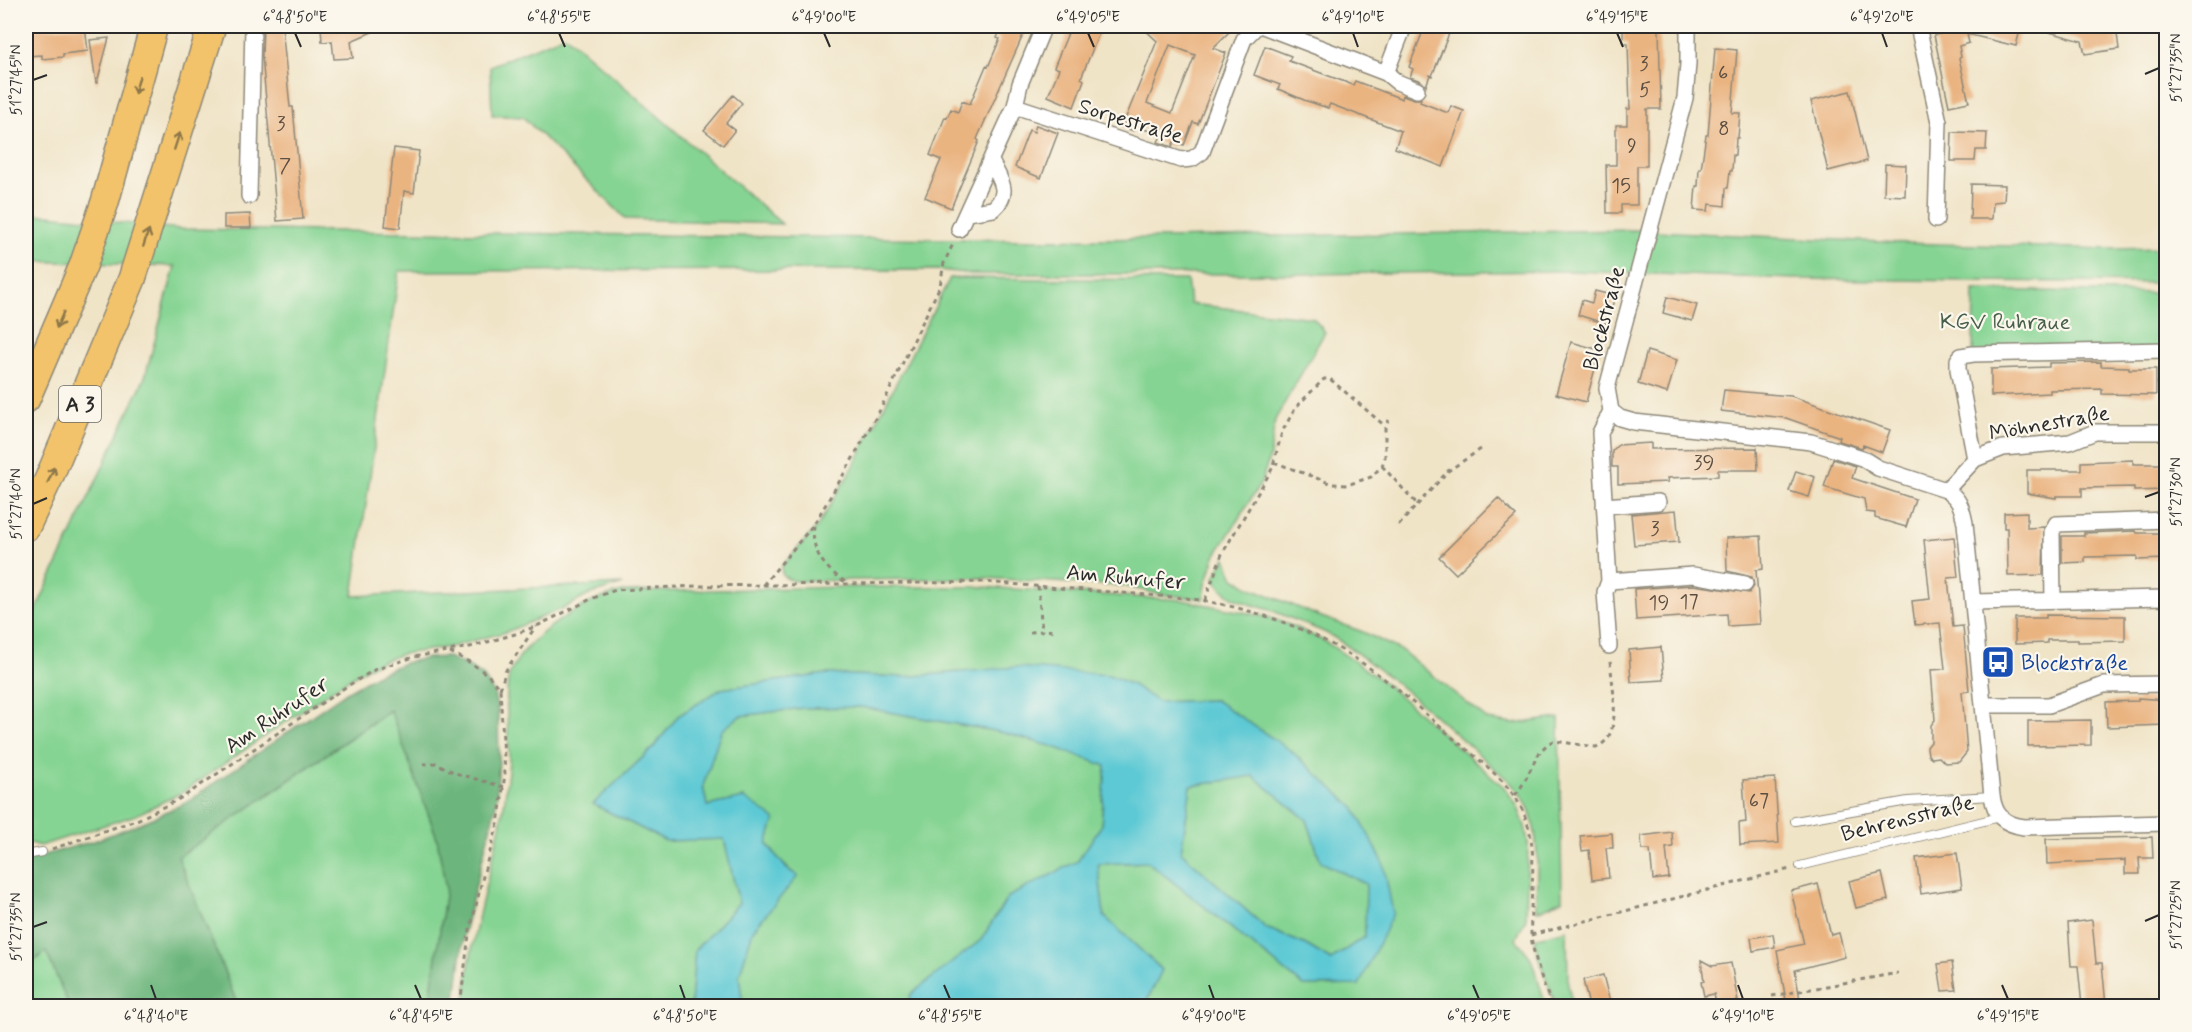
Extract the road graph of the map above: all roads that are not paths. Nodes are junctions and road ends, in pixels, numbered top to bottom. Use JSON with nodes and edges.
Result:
{"nodes":[{"id":1,"x":253,"y":26,"type":"edge"},
{"id":2,"x":1044,"y":26,"type":"edge"},
{"id":3,"x":1257,"y":26,"type":"edge"},
{"id":4,"x":1263,"y":26,"type":"edge"},
{"id":5,"x":1404,"y":26,"type":"edge"},
{"id":6,"x":1688,"y":26,"type":"edge"},
{"id":7,"x":1918,"y":26,"type":"edge"},
{"id":8,"x":154,"y":27,"type":"edge"},
{"id":9,"x":211,"y":31,"type":"edge"},
{"id":10,"x":1386,"y":73,"type":"junction"},
{"id":11,"x":1417,"y":90,"type":"dead end"},
{"id":12,"x":1015,"y":106,"type":"junction"},
{"id":13,"x":991,"y":161,"type":"junction"},
{"id":14,"x":249,"y":196,"type":"dead end"},
{"id":15,"x":967,"y":213,"type":"junction"},
{"id":16,"x":1936,"y":220,"type":"dead end"},
{"id":17,"x":959,"y":229,"type":"dead end"},
{"id":18,"x":2166,"y":350,"type":"edge"},
{"id":19,"x":26,"y":399,"type":"edge"},
{"id":20,"x":1611,"y":411,"type":"junction"},
{"id":21,"x":2166,"y":432,"type":"edge"},
{"id":22,"x":1975,"y":459,"type":"junction"},
{"id":23,"x":1946,"y":490,"type":"junction"},
{"id":24,"x":1658,"y":502,"type":"dead end"},
{"id":25,"x":1604,"y":506,"type":"junction"},
{"id":26,"x":2166,"y":520,"type":"edge"},
{"id":27,"x":26,"y":527,"type":"edge"},
{"id":28,"x":1609,"y":581,"type":"junction"},
{"id":29,"x":1744,"y":584,"type":"dead end"},
{"id":30,"x":2166,"y":598,"type":"edge"},
{"id":31,"x":2054,"y":600,"type":"junction"},
{"id":32,"x":1973,"y":602,"type":"junction"},
{"id":33,"x":1609,"y":646,"type":"road end"},
{"id":34,"x":2166,"y":684,"type":"edge"},
{"id":35,"x":1983,"y":705,"type":"junction"},
{"id":36,"x":1992,"y":796,"type":"junction"},
{"id":37,"x":2000,"y":817,"type":"junction"},
{"id":38,"x":1795,"y":821,"type":"dead end"},
{"id":39,"x":2166,"y":823,"type":"edge"},
{"id":40,"x":42,"y":852,"type":"road end"},
{"id":41,"x":26,"y":855,"type":"edge"},
{"id":42,"x":1800,"y":866,"type":"road end"}],
"edges":[{"from":1,"to":14,"type":"street"},
{"from":2,"to":12,"type":"street"},
{"from":3,"to":12,"type":"street","name":"Sorpestraße"},
{"from":4,"to":10,"type":"street"},
{"from":5,"to":10,"type":"street"},
{"from":6,"to":20,"type":"street","name":"Blockstraße"},
{"from":7,"to":16,"type":"street"},
{"from":8,"to":19,"type":"highway","number":"A 3","one_way":true},
{"from":27,"to":9,"type":"highway","number":"A 3","one_way":true},
{"from":10,"to":11,"type":"street"},
{"from":12,"to":13,"type":"street"},
{"from":13,"to":15,"type":"street"},
{"from":13,"to":15,"type":"street"},
{"from":15,"to":17,"type":"street"},
{"from":18,"to":22,"type":"street","name":"Möhnestraße"},
{"from":20,"to":23,"type":"street"},
{"from":20,"to":25,"type":"street"},
{"from":21,"to":22,"type":"street","name":"Möhnestraße"},
{"from":22,"to":23,"type":"street","name":"Möhnestraße"},
{"from":23,"to":32,"type":"street"},
{"from":24,"to":25,"type":"street"},
{"from":25,"to":28,"type":"street"},
{"from":26,"to":31,"type":"street"},
{"from":28,"to":29,"type":"street"},
{"from":28,"to":33,"type":"street"},
{"from":30,"to":31,"type":"street"},
{"from":31,"to":32,"type":"street"},
{"from":32,"to":35,"type":"street"},
{"from":34,"to":35,"type":"street"},
{"from":35,"to":36,"type":"street"},
{"from":36,"to":37,"type":"street"},
{"from":36,"to":38,"type":"lane"},
{"from":37,"to":39,"type":"street","name":"Behrensstraße"},
{"from":37,"to":42,"type":"lane","name":"Behrensstraße"},
{"from":40,"to":41,"type":"lane"}]}
